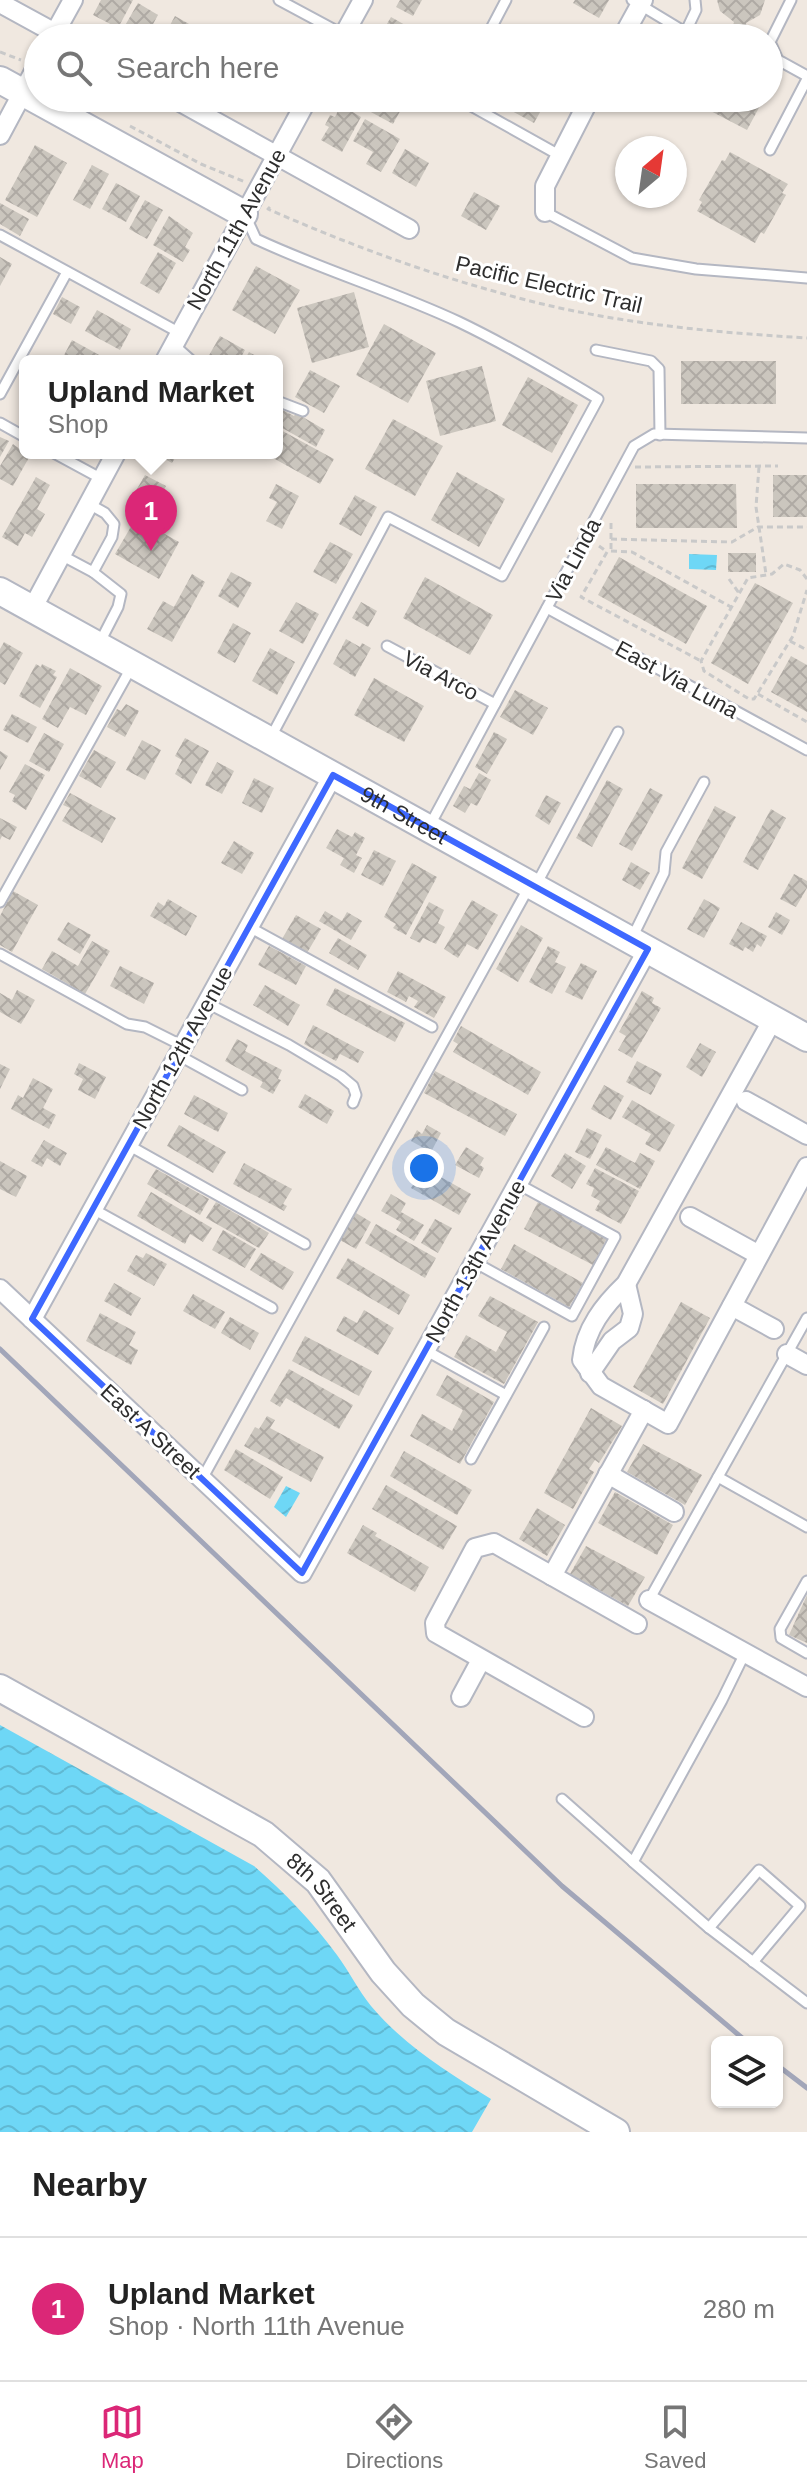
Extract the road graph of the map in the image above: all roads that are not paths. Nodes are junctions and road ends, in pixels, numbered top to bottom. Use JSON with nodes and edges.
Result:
{"nodes":[{"id":1,"x":73,"y":0,"type":"edge"},
{"id":2,"x":279,"y":0,"type":"edge"},
{"id":3,"x":363,"y":0,"type":"edge"},
{"id":4,"x":506,"y":0,"type":"edge"},
{"id":5,"x":695,"y":0,"type":"edge"},
{"id":6,"x":791,"y":0,"type":"edge"},
{"id":7,"x":638,"y":2,"type":"edge"},
{"id":8,"x":0,"y":3,"type":"edge"},
{"id":9,"x":36,"y":24,"type":"edge"},
{"id":10,"x":62,"y":24,"type":"edge"},
{"id":11,"x":322,"y":24,"type":"edge"},
{"id":12,"x":351,"y":24,"type":"edge"},
{"id":13,"x":493,"y":24,"type":"edge"},
{"id":14,"x":628,"y":24,"type":"edge"},
{"id":15,"x":674,"y":24,"type":"edge"},
{"id":16,"x":689,"y":24,"type":"edge"},
{"id":17,"x":779,"y":24,"type":"edge"},
{"id":18,"x":783,"y":63,"type":"edge"},
{"id":19,"x":807,"y":77,"type":"edge"},
{"id":20,"x":11,"y":86,"type":"edge"},
{"id":21,"x":58,"y":112,"type":"edge"},
{"id":22,"x":199,"y":112,"type":"edge"},
{"id":23,"x":300,"y":112,"type":"edge"},
{"id":24,"x":482,"y":112,"type":"edge"},
{"id":25,"x":582,"y":112,"type":"edge"},
{"id":26,"x":0,"y":135,"type":"edge"},
{"id":27,"x":770,"y":150,"type":"dead end"},
{"id":28,"x":277,"y":155,"type":"junction"},
{"id":29,"x":559,"y":155,"type":"junction"},
{"id":30,"x":545,"y":212,"type":"joint"},
{"id":31,"x":244,"y":214,"type":"junction"},
{"id":32,"x":409,"y":229,"type":"dead end"},
{"id":33,"x":0,"y":235,"type":"edge"},
{"id":34,"x":67,"y":272,"type":"junction"},
{"id":35,"x":807,"y":278,"type":"edge"},
{"id":36,"x":173,"y":347,"type":"edge"},
{"id":37,"x":596,"y":350,"type":"dead end"},
{"id":38,"x":21,"y":355,"type":"edge"},
{"id":39,"x":19,"y":359,"type":"edge"},
{"id":40,"x":0,"y":394,"type":"edge"},
{"id":41,"x":283,"y":403,"type":"edge"},
{"id":42,"x":303,"y":411,"type":"dead end"},
{"id":43,"x":0,"y":423,"type":"edge"},
{"id":44,"x":19,"y":434,"type":"edge"},
{"id":45,"x":660,"y":435,"type":"junction"},
{"id":46,"x":807,"y":438,"type":"edge"},
{"id":47,"x":65,"y":459,"type":"edge"},
{"id":48,"x":113,"y":459,"type":"edge"},
{"id":49,"x":102,"y":479,"type":"junction"},
{"id":50,"x":89,"y":504,"type":"junction"},
{"id":51,"x":61,"y":555,"type":"junction"},
{"id":52,"x":93,"y":572,"type":"junction"},
{"id":53,"x":0,"y":591,"type":"edge"},
{"id":54,"x":547,"y":608,"type":"junction"},
{"id":55,"x":32,"y":609,"type":"junction"},
{"id":56,"x":98,"y":646,"type":"junction"},
{"id":57,"x":387,"y":646,"type":"dead end"},
{"id":58,"x":132,"y":665,"type":"junction"},
{"id":59,"x":495,"y":704,"type":"junction"},
{"id":60,"x":618,"y":732,"type":"dead end"},
{"id":61,"x":269,"y":740,"type":"junction"},
{"id":62,"x":807,"y":750,"type":"edge"},
{"id":63,"x":333,"y":775,"type":"junction"},
{"id":64,"x":704,"y":782,"type":"dead end"},
{"id":65,"x":428,"y":828,"type":"junction"},
{"id":66,"x":533,"y":885,"type":"junction"},
{"id":67,"x":0,"y":902,"type":"edge"},
{"id":68,"x":249,"y":927,"type":"junction"},
{"id":69,"x":640,"y":944,"type":"junction"},
{"id":70,"x":0,"y":954,"type":"edge"},
{"id":71,"x":207,"y":1003,"type":"junction"},
{"id":72,"x":773,"y":1019,"type":"junction"},
{"id":73,"x":432,"y":1027,"type":"dead end"},
{"id":74,"x":807,"y":1038,"type":"edge"},
{"id":75,"x":181,"y":1050,"type":"junction"},
{"id":76,"x":242,"y":1090,"type":"dead end"},
{"id":77,"x":746,"y":1101,"type":"dead end"},
{"id":78,"x":353,"y":1103,"type":"dead end"},
{"id":79,"x":807,"y":1135,"type":"edge"},
{"id":80,"x":128,"y":1145,"type":"junction"},
{"id":81,"x":807,"y":1167,"type":"edge"},
{"id":82,"x":518,"y":1184,"type":"junction"},
{"id":83,"x":93,"y":1209,"type":"junction"},
{"id":84,"x":690,"y":1217,"type":"dead end"},
{"id":85,"x":305,"y":1244,"type":"dead end"},
{"id":86,"x":759,"y":1255,"type":"junction"},
{"id":87,"x":474,"y":1262,"type":"junction"},
{"id":88,"x":626,"y":1284,"type":"junction"},
{"id":89,"x":0,"y":1289,"type":"edge"},
{"id":90,"x":732,"y":1306,"type":"junction"},
{"id":91,"x":272,"y":1308,"type":"dead end"},
{"id":92,"x":807,"y":1318,"type":"edge"},
{"id":93,"x":32,"y":1319,"type":"junction"},
{"id":94,"x":594,"y":1324,"type":"junction"},
{"id":95,"x":544,"y":1327,"type":"dead end"},
{"id":96,"x":774,"y":1329,"type":"dead end"},
{"id":97,"x":612,"y":1341,"type":"junction"},
{"id":98,"x":425,"y":1350,"type":"junction"},
{"id":99,"x":787,"y":1354,"type":"junction"},
{"id":100,"x":807,"y":1365,"type":"edge"},
{"id":101,"x":590,"y":1373,"type":"junction"},
{"id":102,"x":506,"y":1395,"type":"junction"},
{"id":103,"x":644,"y":1410,"type":"junction"},
{"id":104,"x":471,"y":1459,"type":"dead end"},
{"id":105,"x":608,"y":1474,"type":"junction"},
{"id":106,"x":718,"y":1477,"type":"junction"},
{"id":107,"x":202,"y":1479,"type":"junction"},
{"id":108,"x":674,"y":1512,"type":"dead end"},
{"id":109,"x":807,"y":1527,"type":"edge"},
{"id":110,"x":302,"y":1573,"type":"joint"},
{"id":111,"x":552,"y":1576,"type":"junction"},
{"id":112,"x":807,"y":1581,"type":"edge"},
{"id":113,"x":649,"y":1600,"type":"joint"},
{"id":114,"x":637,"y":1624,"type":"dead end"},
{"id":115,"x":745,"y":1653,"type":"junction"},
{"id":116,"x":807,"y":1653,"type":"edge"},
{"id":117,"x":481,"y":1660,"type":"junction"},
{"id":118,"x":805,"y":1681,"type":"edge"},
{"id":119,"x":0,"y":1688,"type":"edge"},
{"id":120,"x":461,"y":1697,"type":"dead end"},
{"id":121,"x":584,"y":1717,"type":"dead end"},
{"id":122,"x":562,"y":1799,"type":"dead end"},
{"id":123,"x":633,"y":1862,"type":"junction"},
{"id":124,"x":709,"y":1928,"type":"junction"},
{"id":125,"x":753,"y":1962,"type":"junction"},
{"id":126,"x":807,"y":2003,"type":"edge"},
{"id":127,"x":616,"y":2132,"type":"edge"}],
"edges":[{"from":1,"to":10,"type":"street"},
{"from":2,"to":11,"type":"lane"},
{"from":3,"to":12,"type":"street"},
{"from":4,"to":13,"type":"lane"},
{"from":5,"to":16,"type":"lane"},
{"from":6,"to":17,"type":"lane"},
{"from":7,"to":14,"type":"street"},
{"from":7,"to":15,"type":"lane"},
{"from":8,"to":9,"type":"street"},
{"from":18,"to":19,"type":"lane"},
{"from":19,"to":27,"type":"lane"},
{"from":20,"to":26,"type":"street"},
{"from":21,"to":31,"type":"street"},
{"from":22,"to":28,"type":"street"},
{"from":23,"to":28,"type":"street","name":"North 11th Avenue"},
{"from":24,"to":29,"type":"lane"},
{"from":25,"to":29,"type":"street"},
{"from":28,"to":31,"type":"street","name":"North 11th Avenue"},
{"from":28,"to":32,"type":"street"},
{"from":29,"to":30,"type":"street"},
{"from":30,"to":35,"type":"lane"},
{"from":31,"to":36,"type":"street","name":"North 11th Avenue"},
{"from":31,"to":61,"type":"lane"},
{"from":33,"to":34,"type":"lane"},
{"from":34,"to":36,"type":"lane"},
{"from":34,"to":38,"type":"lane"},
{"from":37,"to":45,"type":"lane"},
{"from":39,"to":40,"type":"lane"},
{"from":41,"to":42,"type":"lane"},
{"from":43,"to":44,"type":"lane"},
{"from":45,"to":46,"type":"lane"},
{"from":45,"to":54,"type":"lane","name":"Via Linda"},
{"from":47,"to":49,"type":"lane"},
{"from":48,"to":49,"type":"street"},
{"from":49,"to":50,"type":"street"},
{"from":50,"to":51,"type":"street"},
{"from":50,"to":52,"type":"lane"},
{"from":51,"to":52,"type":"lane"},
{"from":51,"to":55,"type":"street"},
{"from":52,"to":56,"type":"lane"},
{"from":53,"to":55,"type":"street","name":"9th Street"},
{"from":54,"to":59,"type":"lane","name":"Via Linda"},
{"from":54,"to":62,"type":"lane","name":"East Via Luna"},
{"from":55,"to":56,"type":"street","name":"9th Street"},
{"from":56,"to":58,"type":"street","name":"9th Street"},
{"from":57,"to":59,"type":"lane","name":"Via Arco"},
{"from":58,"to":61,"type":"street","name":"9th Street"},
{"from":58,"to":67,"type":"lane"},
{"from":59,"to":65,"type":"lane","name":"Via Linda"},
{"from":60,"to":66,"type":"lane"},
{"from":61,"to":63,"type":"street","name":"9th Street"},
{"from":63,"to":65,"type":"street","name":"9th Street"},
{"from":63,"to":68,"type":"street","name":"North 12th Avenue"},
{"from":64,"to":69,"type":"lane"},
{"from":65,"to":66,"type":"street","name":"9th Street"},
{"from":66,"to":69,"type":"street","name":"9th Street"},
{"from":66,"to":107,"type":"lane"},
{"from":68,"to":71,"type":"street","name":"North 12th Avenue"},
{"from":68,"to":73,"type":"lane"},
{"from":69,"to":72,"type":"street","name":"9th Street"},
{"from":69,"to":82,"type":"street","name":"North 13th Avenue"},
{"from":70,"to":75,"type":"lane"},
{"from":71,"to":75,"type":"street","name":"North 12th Avenue"},
{"from":71,"to":78,"type":"lane"},
{"from":72,"to":74,"type":"street","name":"9th Street"},
{"from":72,"to":88,"type":"street"},
{"from":75,"to":76,"type":"lane"},
{"from":75,"to":80,"type":"street","name":"North 12th Avenue"},
{"from":77,"to":79,"type":"street"},
{"from":80,"to":83,"type":"street","name":"North 12th Avenue"},
{"from":80,"to":85,"type":"lane"},
{"from":81,"to":86,"type":"street"},
{"from":82,"to":87,"type":"street","name":"North 13th Avenue"},
{"from":82,"to":87,"type":"lane"},
{"from":83,"to":91,"type":"lane"},
{"from":83,"to":93,"type":"street","name":"North 12th Avenue"},
{"from":84,"to":86,"type":"street"},
{"from":86,"to":90,"type":"street"},
{"from":87,"to":98,"type":"street","name":"North 13th Avenue"},
{"from":88,"to":94,"type":"street"},
{"from":88,"to":97,"type":"street"},
{"from":89,"to":93,"type":"street","name":"East A Street"},
{"from":90,"to":96,"type":"street"},
{"from":90,"to":103,"type":"street"},
{"from":92,"to":99,"type":"lane"},
{"from":93,"to":107,"type":"street","name":"East A Street"},
{"from":94,"to":97,"type":"street"},
{"from":94,"to":101,"type":"street"},
{"from":95,"to":102,"type":"lane"},
{"from":97,"to":101,"type":"street"},
{"from":98,"to":102,"type":"lane"},
{"from":98,"to":110,"type":"street","name":"North 13th Avenue"},
{"from":99,"to":100,"type":"street"},
{"from":99,"to":106,"type":"lane"},
{"from":101,"to":103,"type":"street"},
{"from":102,"to":104,"type":"lane"},
{"from":103,"to":105,"type":"street"},
{"from":105,"to":108,"type":"street"},
{"from":105,"to":111,"type":"street"},
{"from":106,"to":109,"type":"lane"},
{"from":106,"to":113,"type":"lane"},
{"from":107,"to":110,"type":"street","name":"East A Street"},
{"from":111,"to":114,"type":"street"},
{"from":111,"to":117,"type":"street"},
{"from":112,"to":116,"type":"lane"},
{"from":113,"to":115,"type":"street"},
{"from":115,"to":118,"type":"street"},
{"from":115,"to":123,"type":"lane"},
{"from":117,"to":120,"type":"street"},
{"from":117,"to":121,"type":"street"},
{"from":119,"to":127,"type":"street","name":"8th Street"},
{"from":122,"to":123,"type":"lane"},
{"from":123,"to":124,"type":"lane"},
{"from":124,"to":125,"type":"lane"},
{"from":124,"to":125,"type":"lane"},
{"from":125,"to":126,"type":"lane"}]}
